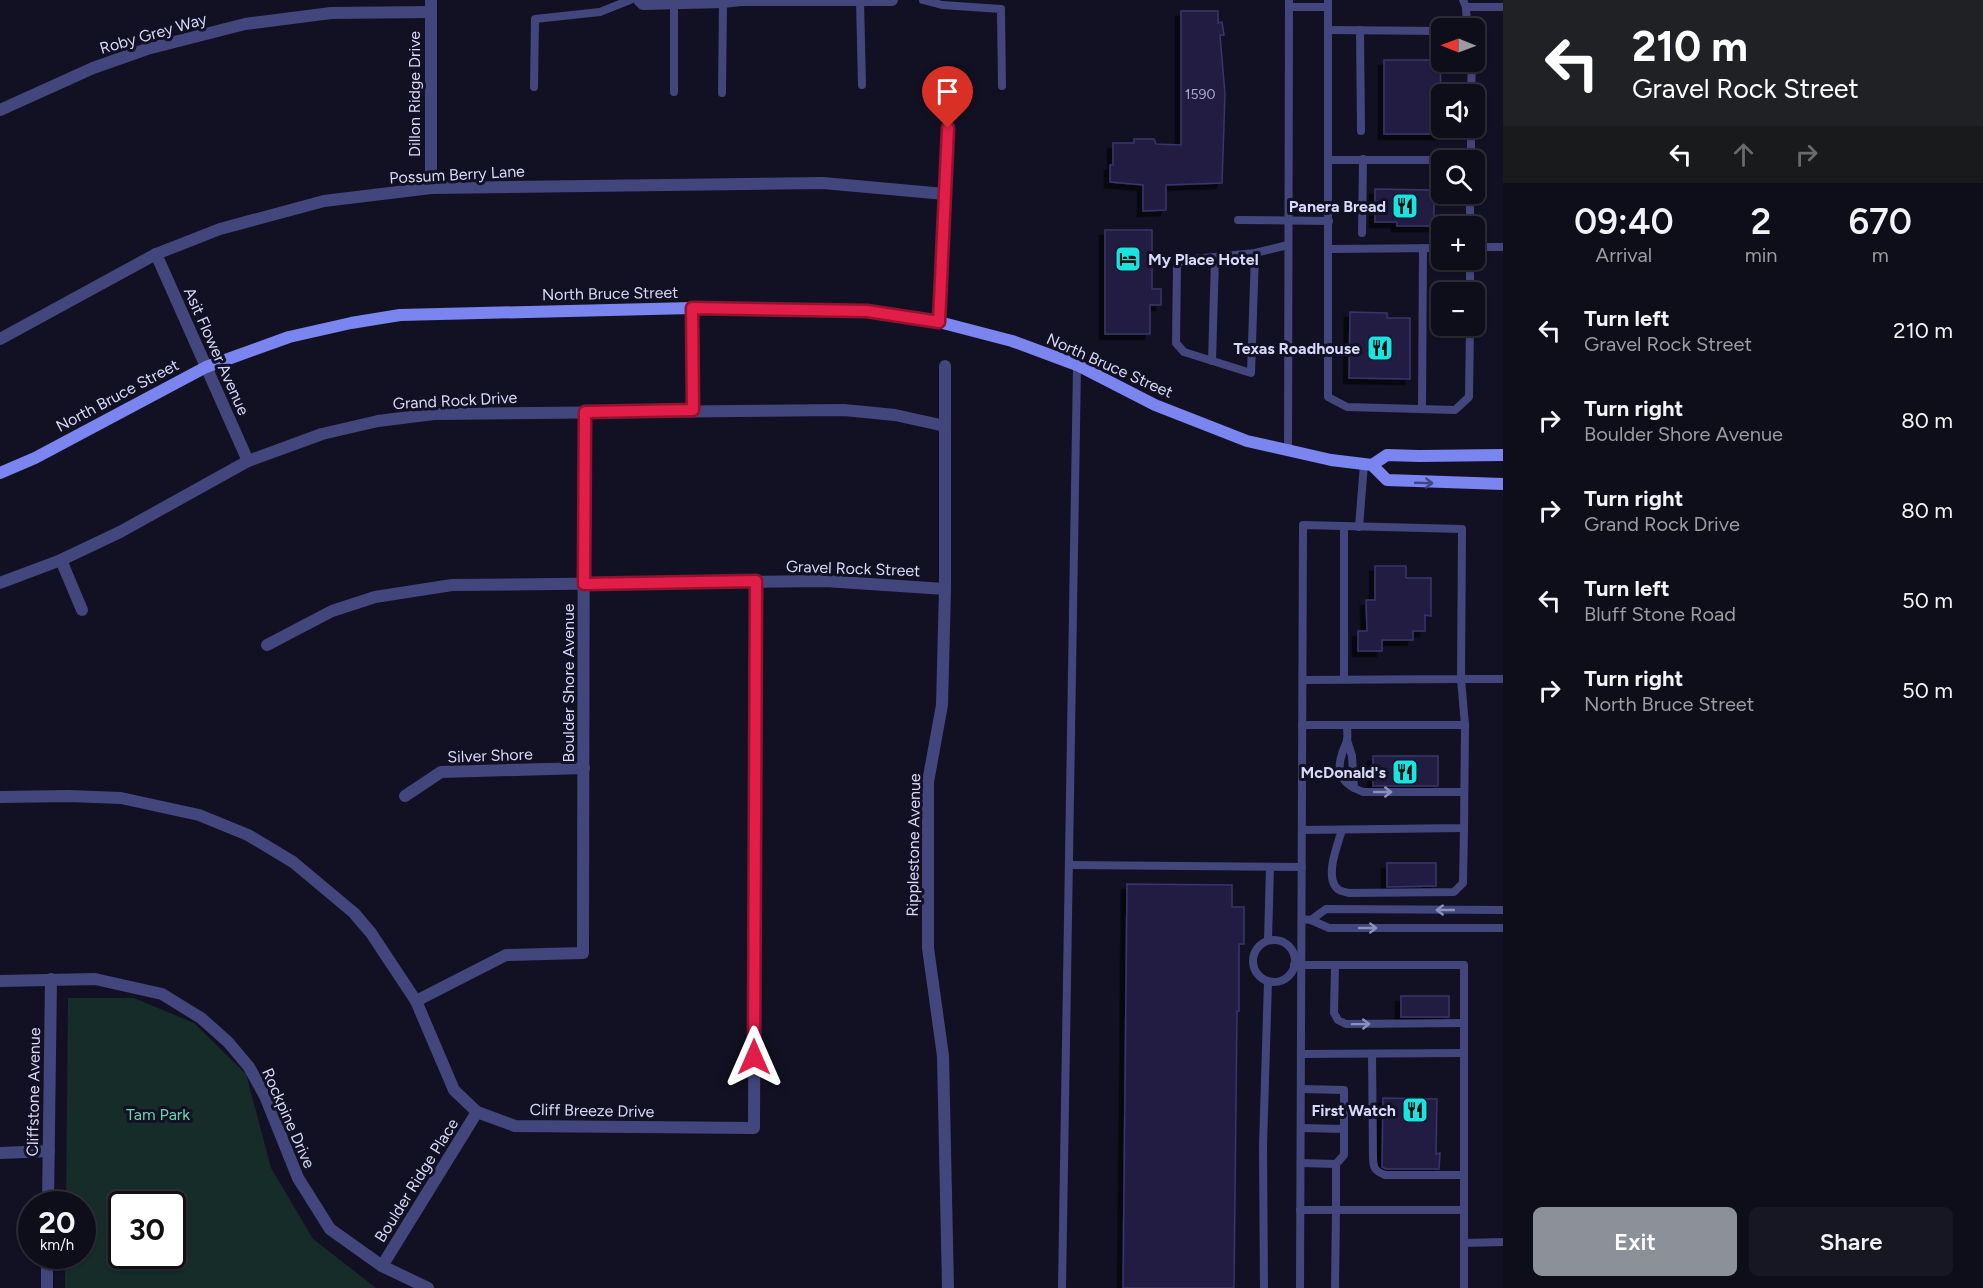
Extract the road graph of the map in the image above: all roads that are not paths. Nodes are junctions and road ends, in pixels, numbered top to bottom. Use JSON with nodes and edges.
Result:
{"nodes":[{"id":1,"x":630,"y":0,"type":"edge"},
{"id":2,"x":639,"y":0,"type":"edge"},
{"id":3,"x":741,"y":0,"type":"edge"},
{"id":4,"x":860,"y":0,"type":"edge"},
{"id":5,"x":892,"y":0,"type":"edge"},
{"id":6,"x":923,"y":0,"type":"edge"},
{"id":7,"x":794,"y":1,"type":"edge"},
{"id":8,"x":723,"y":2,"type":"junction"},
{"id":9,"x":674,"y":3,"type":"junction"},
{"id":10,"x":1289,"y":3,"type":"edge"},
{"id":11,"x":1465,"y":3,"type":"edge"},
{"id":12,"x":1328,"y":4,"type":"edge"},
{"id":13,"x":431,"y":6,"type":"edge"},
{"id":14,"x":1503,"y":7,"type":"edge"},
{"id":15,"x":1466,"y":18,"type":"edge"},
{"id":16,"x":1328,"y":30,"type":"junction"},
{"id":17,"x":1360,"y":30,"type":"junction"},
{"id":18,"x":1431,"y":31,"type":"edge"},
{"id":19,"x":862,"y":85,"type":"dead end"},
{"id":20,"x":1002,"y":86,"type":"dead end"},
{"id":21,"x":534,"y":87,"type":"dead end"},
{"id":22,"x":674,"y":92,"type":"dead end"},
{"id":23,"x":722,"y":93,"type":"dead end"},
{"id":24,"x":0,"y":110,"type":"edge"},
{"id":25,"x":948,"y":128,"type":"dead end"},
{"id":26,"x":1360,"y":131,"type":"dead end"},
{"id":27,"x":1363,"y":159,"type":"junction"},
{"id":28,"x":1328,"y":160,"type":"junction"},
{"id":29,"x":1431,"y":160,"type":"edge"},
{"id":30,"x":431,"y":188,"type":"junction"},
{"id":31,"x":945,"y":194,"type":"junction"},
{"id":32,"x":1238,"y":220,"type":"dead end"},
{"id":33,"x":1288,"y":220,"type":"junction"},
{"id":34,"x":1329,"y":221,"type":"junction"},
{"id":35,"x":1362,"y":233,"type":"dead end"},
{"id":36,"x":1288,"y":245,"type":"junction"},
{"id":37,"x":1485,"y":247,"type":"edge"},
{"id":38,"x":1503,"y":247,"type":"edge"},
{"id":39,"x":1423,"y":248,"type":"junction"},
{"id":40,"x":1431,"y":248,"type":"edge"},
{"id":41,"x":1329,"y":249,"type":"junction"},
{"id":42,"x":1255,"y":253,"type":"junction"},
{"id":43,"x":156,"y":254,"type":"junction"},
{"id":44,"x":1215,"y":258,"type":"junction"},
{"id":45,"x":692,"y":308,"type":"junction"},
{"id":46,"x":939,"y":322,"type":"junction"},
{"id":47,"x":1470,"y":336,"type":"edge"},
{"id":48,"x":0,"y":339,"type":"edge"},
{"id":49,"x":1212,"y":361,"type":"junction"},
{"id":50,"x":1077,"y":365,"type":"junction"},
{"id":51,"x":206,"y":366,"type":"junction"},
{"id":52,"x":945,"y":366,"type":"dead end"},
{"id":53,"x":1422,"y":409,"type":"junction"},
{"id":54,"x":693,"y":410,"type":"junction"},
{"id":55,"x":585,"y":412,"type":"junction"},
{"id":56,"x":945,"y":426,"type":"junction"},
{"id":57,"x":1288,"y":450,"type":"junction"},
{"id":58,"x":1503,"y":455,"type":"edge"},
{"id":59,"x":248,"y":460,"type":"junction"},
{"id":60,"x":1368,"y":464,"type":"junction"},
{"id":61,"x":0,"y":473,"type":"edge"},
{"id":62,"x":1503,"y":484,"type":"edge"},
{"id":63,"x":1344,"y":526,"type":"junction"},
{"id":64,"x":1359,"y":526,"type":"junction"},
{"id":65,"x":61,"y":560,"type":"junction"},
{"id":66,"x":756,"y":581,"type":"junction"},
{"id":67,"x":0,"y":583,"type":"edge"},
{"id":68,"x":584,"y":584,"type":"junction"},
{"id":69,"x":945,"y":588,"type":"junction"},
{"id":70,"x":82,"y":610,"type":"dead end"},
{"id":71,"x":267,"y":645,"type":"dead end"},
{"id":72,"x":1344,"y":679,"type":"junction"},
{"id":73,"x":1461,"y":679,"type":"junction"},
{"id":74,"x":1503,"y":679,"type":"edge"},
{"id":75,"x":1302,"y":680,"type":"junction"},
{"id":76,"x":1302,"y":725,"type":"junction"},
{"id":77,"x":1347,"y":725,"type":"junction"},
{"id":78,"x":1465,"y":725,"type":"junction"},
{"id":79,"x":584,"y":768,"type":"junction"},
{"id":80,"x":1464,"y":792,"type":"junction"},
{"id":81,"x":405,"y":796,"type":"dead end"},
{"id":82,"x":0,"y":798,"type":"edge"},
{"id":83,"x":1464,"y":828,"type":"junction"},
{"id":84,"x":1302,"y":830,"type":"junction"},
{"id":85,"x":1342,"y":830,"type":"junction"},
{"id":86,"x":1069,"y":865,"type":"junction"},
{"id":87,"x":1270,"y":867,"type":"junction"},
{"id":88,"x":1302,"y":867,"type":"junction"},
{"id":89,"x":1503,"y":909,"type":"edge"},
{"id":90,"x":1302,"y":919,"type":"junction"},
{"id":91,"x":1311,"y":920,"type":"junction"},
{"id":92,"x":1503,"y":928,"type":"edge"},
{"id":93,"x":1268,"y":940,"type":"junction"},
{"id":94,"x":1298,"y":966,"type":"junction"},
{"id":95,"x":1335,"y":966,"type":"junction"},
{"id":96,"x":51,"y":980,"type":"junction"},
{"id":97,"x":0,"y":981,"type":"edge"},
{"id":98,"x":1268,"y":981,"type":"junction"},
{"id":99,"x":416,"y":1001,"type":"junction"},
{"id":100,"x":1464,"y":1023,"type":"junction"},
{"id":101,"x":1464,"y":1053,"type":"junction"},
{"id":102,"x":1301,"y":1054,"type":"junction"},
{"id":103,"x":1372,"y":1054,"type":"junction"},
{"id":104,"x":1301,"y":1089,"type":"junction"},
{"id":105,"x":477,"y":1112,"type":"junction"},
{"id":106,"x":1301,"y":1128,"type":"junction"},
{"id":107,"x":1344,"y":1129,"type":"junction"},
{"id":108,"x":48,"y":1151,"type":"junction"},
{"id":109,"x":0,"y":1153,"type":"edge"},
{"id":110,"x":1301,"y":1163,"type":"junction"},
{"id":111,"x":1336,"y":1164,"type":"junction"},
{"id":112,"x":1464,"y":1175,"type":"junction"},
{"id":113,"x":48,"y":1191,"type":"edge"},
{"id":114,"x":1300,"y":1210,"type":"junction"},
{"id":115,"x":1336,"y":1210,"type":"junction"},
{"id":116,"x":1464,"y":1210,"type":"junction"},
{"id":117,"x":1503,"y":1242,"type":"edge"},
{"id":118,"x":1464,"y":1243,"type":"junction"},
{"id":119,"x":382,"y":1266,"type":"junction"},
{"id":120,"x":47,"y":1269,"type":"edge"},
{"id":121,"x":47,"y":1288,"type":"edge"},
{"id":122,"x":428,"y":1288,"type":"edge"},
{"id":123,"x":948,"y":1288,"type":"edge"},
{"id":124,"x":1062,"y":1288,"type":"edge"},
{"id":125,"x":1264,"y":1288,"type":"edge"},
{"id":126,"x":1300,"y":1288,"type":"edge"},
{"id":127,"x":1335,"y":1288,"type":"edge"},
{"id":128,"x":1464,"y":1288,"type":"edge"}],
"edges":[{"from":1,"to":21,"type":"lane"},
{"from":2,"to":9,"type":"street"},
{"from":3,"to":7,"type":"street"},
{"from":3,"to":8,"type":"street"},
{"from":4,"to":5,"type":"street"},
{"from":4,"to":7,"type":"street"},
{"from":4,"to":19,"type":"lane"},
{"from":6,"to":20,"type":"lane"},
{"from":8,"to":9,"type":"street"},
{"from":8,"to":23,"type":"lane"},
{"from":9,"to":22,"type":"lane"},
{"from":10,"to":12,"type":"lane"},
{"from":10,"to":33,"type":"lane"},
{"from":11,"to":14,"type":"lane"},
{"from":11,"to":15,"type":"lane"},
{"from":12,"to":16,"type":"lane"},
{"from":13,"to":24,"type":"street","name":"Roby Grey Way"},
{"from":13,"to":30,"type":"street","name":"Dillon Ridge Drive"},
{"from":16,"to":17,"type":"lane"},
{"from":16,"to":28,"type":"lane"},
{"from":17,"to":18,"type":"lane"},
{"from":17,"to":26,"type":"lane"},
{"from":25,"to":31,"type":"street"},
{"from":27,"to":28,"type":"lane"},
{"from":27,"to":29,"type":"lane"},
{"from":27,"to":35,"type":"lane"},
{"from":28,"to":34,"type":"lane"},
{"from":30,"to":31,"type":"street","name":"Possum Berry Lane"},
{"from":30,"to":43,"type":"street","name":"Possum Berry Lane"},
{"from":31,"to":46,"type":"street"},
{"from":32,"to":33,"type":"lane"},
{"from":33,"to":34,"type":"lane"},
{"from":33,"to":36,"type":"lane"},
{"from":34,"to":41,"type":"lane"},
{"from":36,"to":42,"type":"lane"},
{"from":36,"to":57,"type":"lane"},
{"from":37,"to":38,"type":"lane"},
{"from":39,"to":40,"type":"lane"},
{"from":39,"to":41,"type":"lane"},
{"from":39,"to":53,"type":"lane"},
{"from":41,"to":53,"type":"lane"},
{"from":42,"to":44,"type":"lane"},
{"from":42,"to":49,"type":"lane"},
{"from":43,"to":48,"type":"street","name":"Possum Berry Lane"},
{"from":43,"to":51,"type":"street","name":"Asit Flower Avenue"},
{"from":44,"to":49,"type":"lane"},
{"from":44,"to":49,"type":"lane"},
{"from":45,"to":46,"type":"street","name":"North Bruce Street"},
{"from":45,"to":51,"type":"street","name":"North Bruce Street"},
{"from":45,"to":54,"type":"street"},
{"from":46,"to":50,"type":"street","name":"North Bruce Street"},
{"from":47,"to":53,"type":"lane"},
{"from":50,"to":57,"type":"street","name":"North Bruce Street"},
{"from":50,"to":86,"type":"lane"},
{"from":51,"to":59,"type":"street","name":"Asit Flower Avenue"},
{"from":51,"to":61,"type":"street","name":"North Bruce Street"},
{"from":52,"to":56,"type":"street","name":"Ripplestone Avenue"},
{"from":54,"to":55,"type":"street","name":"Grand Rock Drive"},
{"from":54,"to":56,"type":"street","name":"Grand Rock Drive"},
{"from":55,"to":59,"type":"street","name":"Grand Rock Drive"},
{"from":55,"to":68,"type":"street","name":"Boulder Shore Avenue"},
{"from":56,"to":69,"type":"street","name":"Ripplestone Avenue"},
{"from":57,"to":60,"type":"street","name":"North Bruce Street"},
{"from":58,"to":60,"type":"street","name":"North Bruce Street"},
{"from":59,"to":65,"type":"street","name":"Grand Rock Drive"},
{"from":60,"to":62,"type":"street","name":"North Bruce Street","one_way":true},
{"from":60,"to":64,"type":"lane"},
{"from":63,"to":64,"type":"lane"},
{"from":63,"to":72,"type":"lane"},
{"from":63,"to":75,"type":"lane"},
{"from":64,"to":73,"type":"lane"},
{"from":65,"to":67,"type":"street","name":"Grand Rock Drive"},
{"from":65,"to":70,"type":"street"},
{"from":66,"to":68,"type":"street","name":"Gravel Rock Street"},
{"from":66,"to":69,"type":"street","name":"Gravel Rock Street"},
{"from":66,"to":105,"type":"street","name":"Cliff Breeze Drive"},
{"from":68,"to":71,"type":"street","name":"Gravel Rock Street"},
{"from":68,"to":79,"type":"street","name":"Boulder Shore Avenue"},
{"from":69,"to":123,"type":"street","name":"Ripplestone Avenue"},
{"from":72,"to":73,"type":"lane"},
{"from":72,"to":75,"type":"lane"},
{"from":73,"to":74,"type":"lane"},
{"from":73,"to":78,"type":"lane"},
{"from":75,"to":76,"type":"lane"},
{"from":76,"to":77,"type":"lane"},
{"from":76,"to":84,"type":"lane"},
{"from":77,"to":78,"type":"lane"},
{"from":77,"to":80,"type":"lane","one_way":true},
{"from":78,"to":80,"type":"lane"},
{"from":79,"to":81,"type":"street","name":"Silver Shore"},
{"from":79,"to":99,"type":"street","name":"Boulder Shore Avenue"},
{"from":80,"to":83,"type":"lane"},
{"from":82,"to":99,"type":"street","name":"Cliff Breeze Drive"},
{"from":83,"to":85,"type":"lane"},
{"from":83,"to":85,"type":"lane"},
{"from":84,"to":85,"type":"lane"},
{"from":84,"to":88,"type":"lane"},
{"from":86,"to":87,"type":"lane"},
{"from":86,"to":124,"type":"lane"},
{"from":87,"to":88,"type":"lane"},
{"from":87,"to":93,"type":"lane"},
{"from":88,"to":90,"type":"lane"},
{"from":89,"to":91,"type":"lane","one_way":true},
{"from":90,"to":91,"type":"lane"},
{"from":90,"to":94,"type":"lane"},
{"from":91,"to":92,"type":"lane","one_way":true},
{"from":93,"to":94,"type":"lane"},
{"from":93,"to":98,"type":"lane"},
{"from":94,"to":95,"type":"lane"},
{"from":94,"to":98,"type":"lane"},
{"from":94,"to":102,"type":"lane"},
{"from":95,"to":100,"type":"lane","one_way":true},
{"from":95,"to":100,"type":"lane"},
{"from":96,"to":97,"type":"street","name":"Rockpine Drive"},
{"from":96,"to":108,"type":"street","name":"Cliffstone Avenue"},
{"from":96,"to":119,"type":"street","name":"Rockpine Drive"},
{"from":98,"to":125,"type":"lane"},
{"from":99,"to":105,"type":"street","name":"Cliff Breeze Drive"},
{"from":100,"to":101,"type":"lane"},
{"from":101,"to":103,"type":"lane"},
{"from":101,"to":112,"type":"lane"},
{"from":102,"to":103,"type":"lane"},
{"from":102,"to":104,"type":"lane"},
{"from":103,"to":112,"type":"lane"},
{"from":104,"to":106,"type":"lane"},
{"from":104,"to":107,"type":"lane"},
{"from":105,"to":119,"type":"street","name":"Boulder Ridge Place"},
{"from":106,"to":107,"type":"lane"},
{"from":106,"to":110,"type":"lane"},
{"from":107,"to":111,"type":"lane"},
{"from":108,"to":109,"type":"street"},
{"from":108,"to":113,"type":"street","name":"Cliffstone Avenue"},
{"from":110,"to":111,"type":"lane"},
{"from":110,"to":114,"type":"lane"},
{"from":111,"to":115,"type":"lane"},
{"from":112,"to":116,"type":"lane"},
{"from":114,"to":115,"type":"lane"},
{"from":114,"to":126,"type":"lane"},
{"from":115,"to":116,"type":"lane"},
{"from":115,"to":127,"type":"lane"},
{"from":116,"to":118,"type":"lane"},
{"from":117,"to":118,"type":"lane"},
{"from":118,"to":128,"type":"lane"},
{"from":119,"to":122,"type":"street","name":"Rockpine Drive"},
{"from":120,"to":121,"type":"street"}]}
